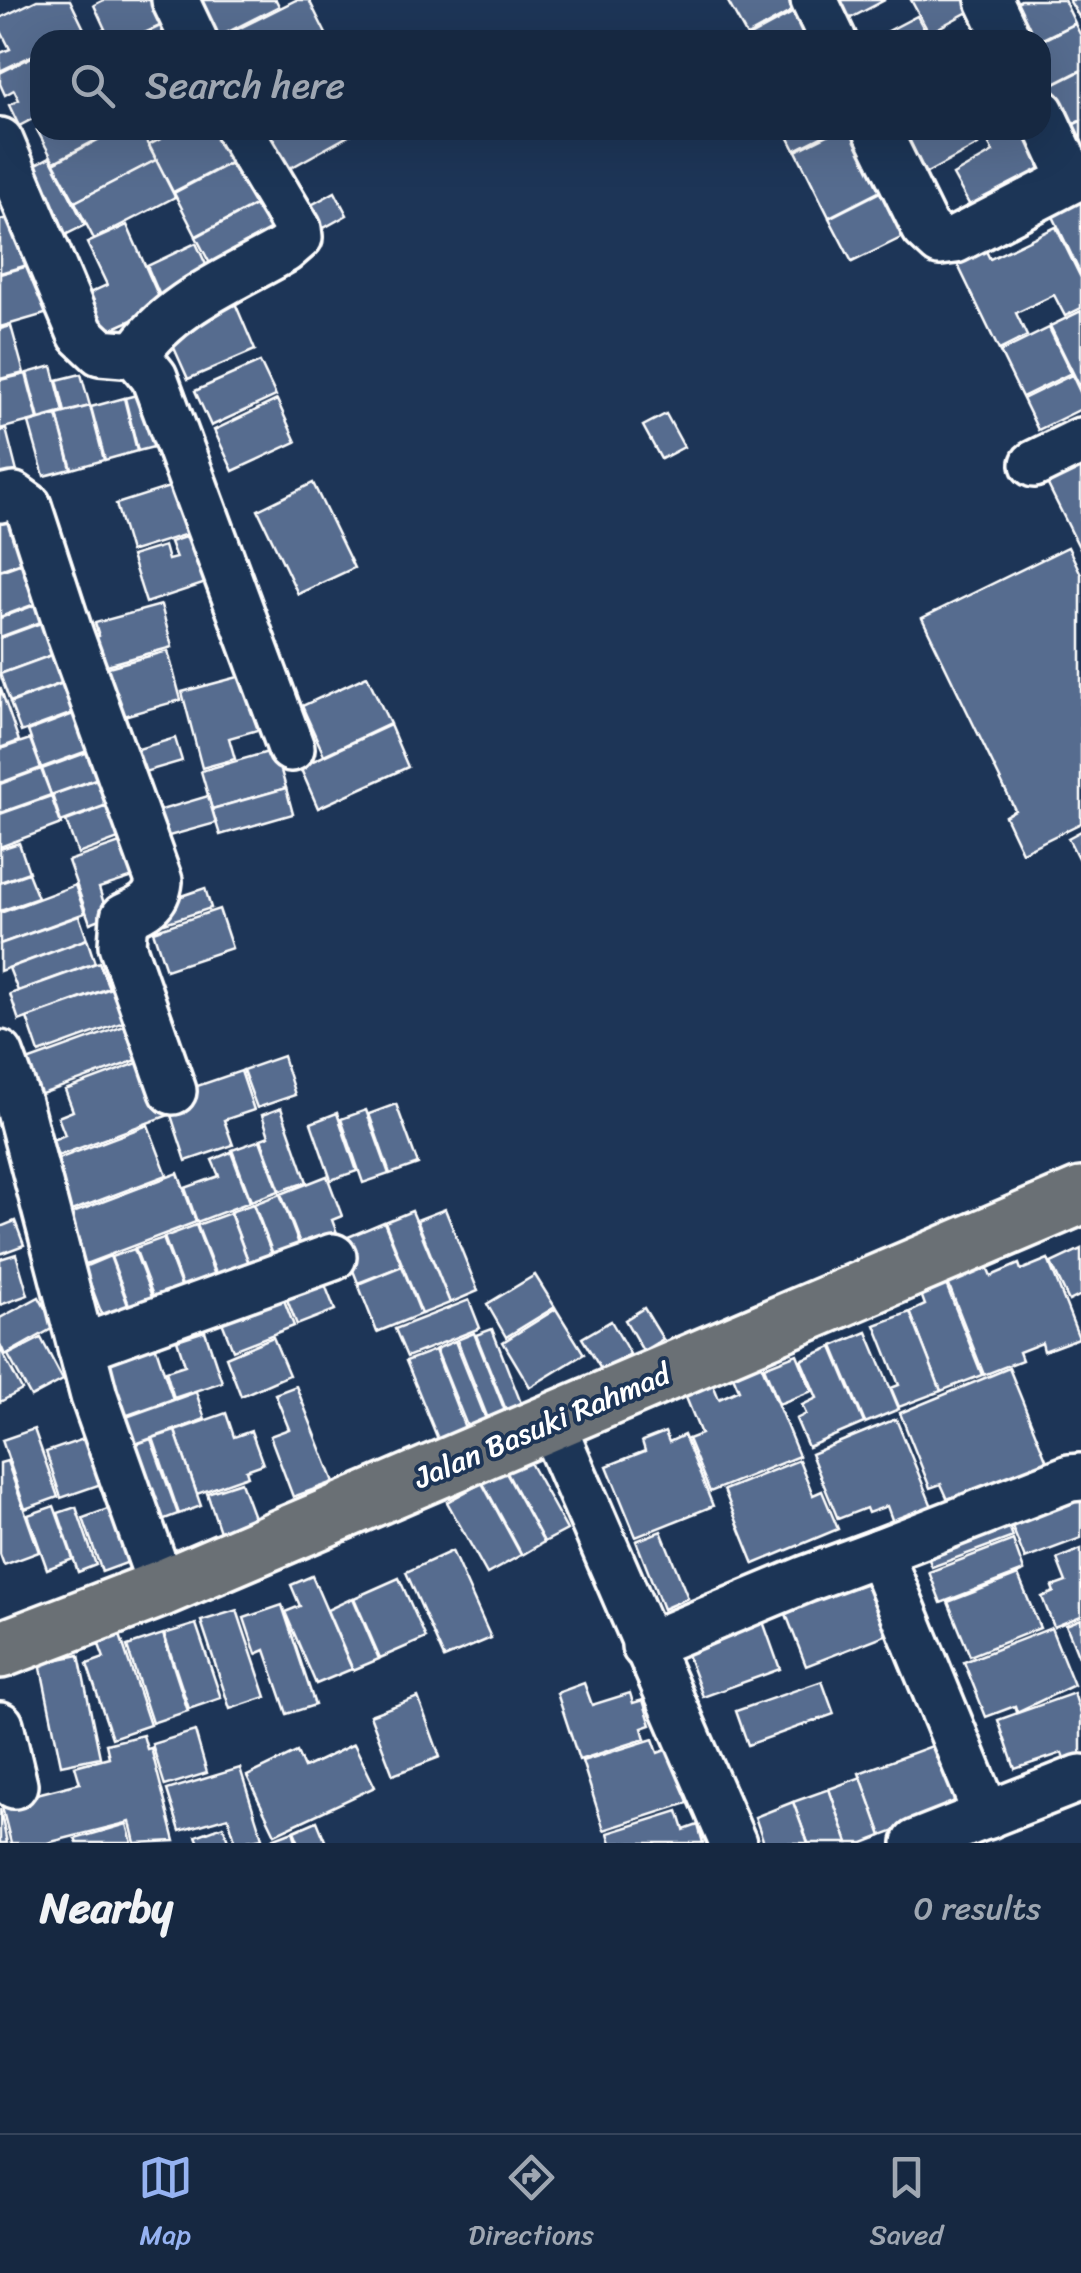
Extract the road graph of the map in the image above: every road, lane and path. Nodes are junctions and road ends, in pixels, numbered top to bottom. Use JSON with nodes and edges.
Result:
{"nodes":[{"id":1,"x":175,"y":0,"type":"edge"},
{"id":2,"x":814,"y":0,"type":"edge"},
{"id":3,"x":990,"y":0,"type":"edge"},
{"id":4,"x":189,"y":30,"type":"edge"},
{"id":5,"x":828,"y":30,"type":"edge"},
{"id":6,"x":1004,"y":30,"type":"edge"},
{"id":7,"x":1051,"y":131,"type":"edge"},
{"id":8,"x":245,"y":140,"type":"edge"},
{"id":9,"x":882,"y":140,"type":"edge"},
{"id":10,"x":0,"y":141,"type":"edge"},
{"id":11,"x":1076,"y":177,"type":"edge"},
{"id":12,"x":13,"y":205,"type":"edge"},
{"id":13,"x":136,"y":356,"type":"junction"},
{"id":14,"x":1081,"y":441,"type":"edge"},
{"id":15,"x":1034,"y":464,"type":"dead end"},
{"id":16,"x":0,"y":499,"type":"edge"},
{"id":17,"x":291,"y":748,"type":"dead end"},
{"id":18,"x":0,"y":1054,"type":"edge"},
{"id":19,"x":173,"y":1091,"type":"dead end"},
{"id":20,"x":9,"y":1106,"type":"edge"},
{"id":21,"x":1081,"y":1196,"type":"edge"},
{"id":22,"x":333,"y":1257,"type":"dead end"},
{"id":23,"x":81,"y":1348,"type":"junction"},
{"id":24,"x":551,"y":1423,"type":"junction"},
{"id":25,"x":1081,"y":1477,"type":"edge"},
{"id":26,"x":879,"y":1552,"type":"junction"},
{"id":27,"x":162,"y":1588,"type":"junction"},
{"id":28,"x":645,"y":1646,"type":"junction"},
{"id":29,"x":0,"y":1650,"type":"edge"},
{"id":30,"x":0,"y":1725,"type":"edge"},
{"id":31,"x":1081,"y":1778,"type":"edge"},
{"id":32,"x":14,"y":1785,"type":"dead end"},
{"id":33,"x":987,"y":1816,"type":"junction"},
{"id":34,"x":732,"y":1843,"type":"edge"},
{"id":35,"x":916,"y":1843,"type":"edge"}],
"edges":[{"from":1,"to":4,"type":"street"},
{"from":2,"to":5,"type":"street"},
{"from":3,"to":6,"type":"street"},
{"from":7,"to":11,"type":"street"},
{"from":8,"to":13,"type":"street"},
{"from":9,"to":11,"type":"street"},
{"from":10,"to":12,"type":"street"},
{"from":12,"to":13,"type":"street"},
{"from":13,"to":17,"type":"street"},
{"from":14,"to":15,"type":"street"},
{"from":16,"to":19,"type":"street"},
{"from":18,"to":20,"type":"street"},
{"from":20,"to":23,"type":"street"},
{"from":21,"to":24,"type":"main road","name":"Jalan Basuki Rahmad"},
{"from":22,"to":23,"type":"street"},
{"from":23,"to":27,"type":"street"},
{"from":24,"to":27,"type":"main road","name":"Jalan Basuki Rahmad"},
{"from":24,"to":28,"type":"street"},
{"from":25,"to":26,"type":"street"},
{"from":26,"to":28,"type":"street"},
{"from":26,"to":33,"type":"street"},
{"from":27,"to":29,"type":"main road","name":"Jalan Basuki Rahmad"},
{"from":28,"to":34,"type":"street"},
{"from":30,"to":32,"type":"street"},
{"from":31,"to":33,"type":"street"},
{"from":33,"to":35,"type":"street"}]}
